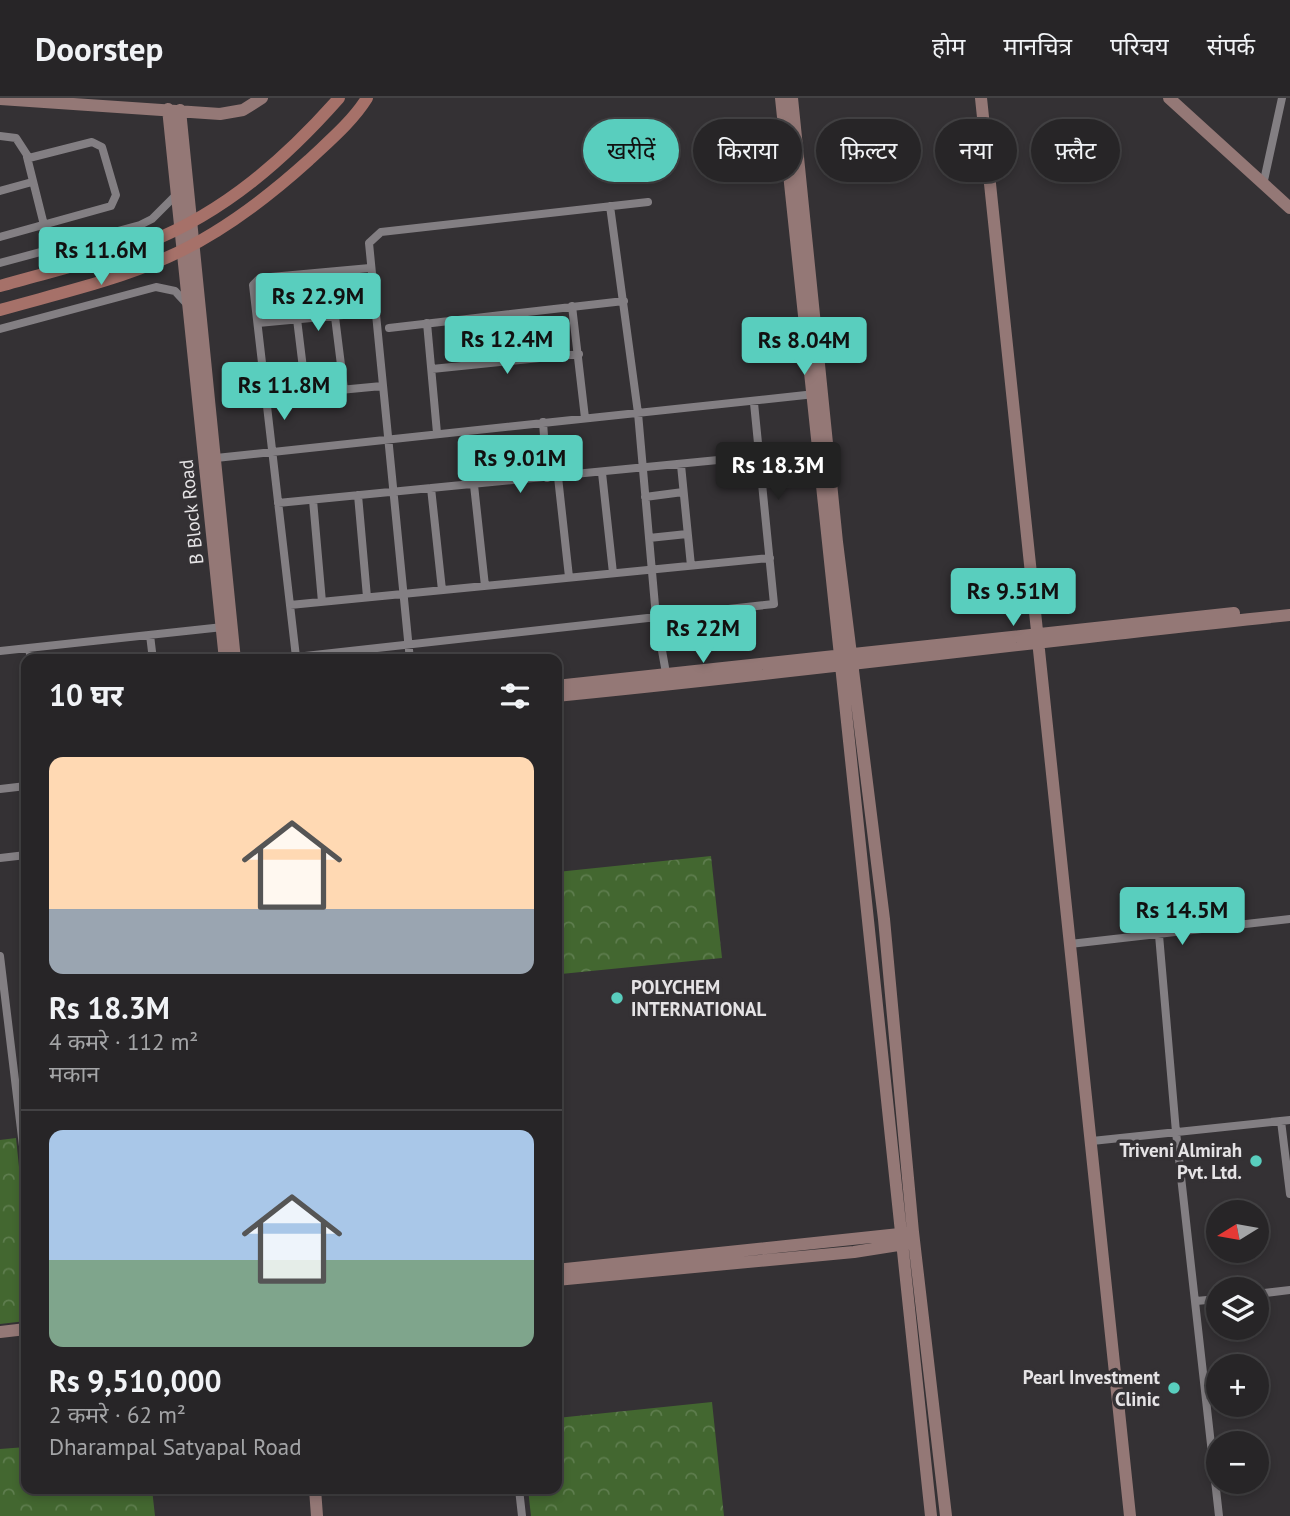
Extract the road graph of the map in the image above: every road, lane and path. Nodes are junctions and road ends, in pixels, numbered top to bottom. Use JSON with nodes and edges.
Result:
{"nodes":[{"id":1,"x":262,"y":98,"type":"edge"},
{"id":2,"x":339,"y":98,"type":"edge"},
{"id":3,"x":367,"y":98,"type":"edge"},
{"id":4,"x":780,"y":98,"type":"edge"},
{"id":5,"x":792,"y":98,"type":"edge"},
{"id":6,"x":981,"y":98,"type":"edge"},
{"id":7,"x":1170,"y":98,"type":"edge"},
{"id":8,"x":0,"y":99,"type":"edge"},
{"id":9,"x":1284,"y":103,"type":"edge"},
{"id":10,"x":174,"y":109,"type":"junction"},
{"id":11,"x":0,"y":136,"type":"edge"},
{"id":12,"x":27,"y":157,"type":"junction"},
{"id":13,"x":32,"y":182,"type":"junction"},
{"id":14,"x":1263,"y":184,"type":"junction"},
{"id":15,"x":0,"y":191,"type":"edge"},
{"id":16,"x":177,"y":194,"type":"junction"},
{"id":17,"x":648,"y":201,"type":"dead end"},
{"id":18,"x":610,"y":206,"type":"junction"},
{"id":19,"x":1290,"y":208,"type":"edge"},
{"id":20,"x":44,"y":225,"type":"junction"},
{"id":21,"x":0,"y":237,"type":"edge"},
{"id":22,"x":0,"y":262,"type":"edge"},
{"id":23,"x":370,"y":268,"type":"junction"},
{"id":24,"x":0,"y":286,"type":"edge"},
{"id":25,"x":624,"y":301,"type":"junction"},
{"id":26,"x":189,"y":306,"type":"junction"},
{"id":27,"x":572,"y":306,"type":"junction"},
{"id":28,"x":0,"y":310,"type":"edge"},
{"id":29,"x":375,"y":312,"type":"junction"},
{"id":30,"x":335,"y":317,"type":"junction"},
{"id":31,"x":296,"y":319,"type":"junction"},
{"id":32,"x":258,"y":323,"type":"junction"},
{"id":33,"x":427,"y":323,"type":"junction"},
{"id":34,"x":390,"y":328,"type":"dead end"},
{"id":35,"x":0,"y":329,"type":"edge"},
{"id":36,"x":579,"y":354,"type":"junction"},
{"id":37,"x":432,"y":369,"type":"junction"},
{"id":38,"x":382,"y":386,"type":"junction"},
{"id":39,"x":344,"y":389,"type":"junction"},
{"id":40,"x":306,"y":393,"type":"junction"},
{"id":41,"x":817,"y":394,"type":"junction"},
{"id":42,"x":266,"y":397,"type":"junction"},
{"id":43,"x":754,"y":402,"type":"junction"},
{"id":44,"x":638,"y":413,"type":"junction"},
{"id":45,"x":585,"y":418,"type":"junction"},
{"id":46,"x":543,"y":422,"type":"junction"},
{"id":47,"x":437,"y":433,"type":"junction"},
{"id":48,"x":387,"y":437,"type":"junction"},
{"id":49,"x":272,"y":452,"type":"junction"},
{"id":50,"x":759,"y":456,"type":"junction"},
{"id":51,"x":216,"y":458,"type":"junction"},
{"id":52,"x":681,"y":465,"type":"junction"},
{"id":53,"x":642,"y":469,"type":"junction"},
{"id":54,"x":602,"y":473,"type":"junction"},
{"id":55,"x":558,"y":477,"type":"junction"},
{"id":56,"x":547,"y":478,"type":"junction"},
{"id":57,"x":474,"y":485,"type":"junction"},
{"id":58,"x":431,"y":488,"type":"junction"},
{"id":59,"x":393,"y":492,"type":"junction"},
{"id":60,"x":683,"y":492,"type":"junction"},
{"id":61,"x":359,"y":495,"type":"junction"},
{"id":62,"x":645,"y":497,"type":"junction"},
{"id":63,"x":313,"y":500,"type":"junction"},
{"id":64,"x":278,"y":503,"type":"junction"},
{"id":65,"x":687,"y":534,"type":"junction"},
{"id":66,"x":649,"y":538,"type":"junction"},
{"id":67,"x":770,"y":558,"type":"junction"},
{"id":68,"x":691,"y":566,"type":"junction"},
{"id":69,"x":653,"y":569,"type":"junction"},
{"id":70,"x":613,"y":573,"type":"junction"},
{"id":71,"x":569,"y":577,"type":"junction"},
{"id":72,"x":485,"y":586,"type":"junction"},
{"id":73,"x":442,"y":590,"type":"junction"},
{"id":74,"x":404,"y":594,"type":"junction"},
{"id":75,"x":368,"y":597,"type":"junction"},
{"id":76,"x":322,"y":602,"type":"junction"},
{"id":77,"x":290,"y":605,"type":"junction"},
{"id":78,"x":1290,"y":607,"type":"edge"},
{"id":79,"x":1290,"y":615,"type":"edge"},
{"id":80,"x":656,"y":617,"type":"junction"},
{"id":81,"x":223,"y":627,"type":"junction"},
{"id":82,"x":150,"y":635,"type":"junction"},
{"id":83,"x":1037,"y":638,"type":"junction"},
{"id":84,"x":409,"y":645,"type":"junction"},
{"id":85,"x":29,"y":648,"type":"junction"},
{"id":86,"x":0,"y":651,"type":"edge"},
{"id":87,"x":30,"y":654,"type":"edge"},
{"id":88,"x":152,"y":654,"type":"edge"},
{"id":89,"x":225,"y":654,"type":"edge"},
{"id":90,"x":234,"y":654,"type":"edge"},
{"id":91,"x":296,"y":654,"type":"edge"},
{"id":92,"x":324,"y":654,"type":"edge"},
{"id":93,"x":410,"y":654,"type":"edge"},
{"id":94,"x":846,"y":660,"type":"junction"},
{"id":95,"x":666,"y":673,"type":"junction"},
{"id":96,"x":562,"y":685,"type":"edge"},
{"id":97,"x":562,"y":695,"type":"edge"},
{"id":98,"x":21,"y":787,"type":"edge"},
{"id":99,"x":0,"y":789,"type":"edge"},
{"id":100,"x":21,"y":856,"type":"edge"},
{"id":101,"x":0,"y":858,"type":"edge"},
{"id":102,"x":1290,"y":919,"type":"edge"},
{"id":103,"x":1159,"y":935,"type":"junction"},
{"id":104,"x":1070,"y":944,"type":"junction"},
{"id":105,"x":0,"y":956,"type":"edge"},
{"id":106,"x":1286,"y":1121,"type":"edge"},
{"id":107,"x":21,"y":1130,"type":"edge"},
{"id":108,"x":1176,"y":1132,"type":"junction"},
{"id":109,"x":1092,"y":1141,"type":"junction"},
{"id":110,"x":1290,"y":1194,"type":"edge"},
{"id":111,"x":908,"y":1238,"type":"junction"},
{"id":112,"x":562,"y":1269,"type":"edge"},
{"id":113,"x":562,"y":1279,"type":"edge"},
{"id":114,"x":1290,"y":1290,"type":"edge"},
{"id":115,"x":1269,"y":1292,"type":"edge"},
{"id":116,"x":1206,"y":1300,"type":"edge"},
{"id":117,"x":1196,"y":1301,"type":"junction"},
{"id":118,"x":21,"y":1330,"type":"edge"},
{"id":119,"x":0,"y":1332,"type":"edge"},
{"id":120,"x":21,"y":1338,"type":"edge"},
{"id":121,"x":0,"y":1340,"type":"edge"},
{"id":122,"x":315,"y":1494,"type":"edge"},
{"id":123,"x":324,"y":1494,"type":"edge"},
{"id":124,"x":520,"y":1494,"type":"edge"},
{"id":125,"x":317,"y":1516,"type":"edge"},
{"id":126,"x":326,"y":1516,"type":"edge"},
{"id":127,"x":522,"y":1516,"type":"edge"},
{"id":128,"x":930,"y":1516,"type":"edge"},
{"id":129,"x":946,"y":1516,"type":"edge"},
{"id":130,"x":1130,"y":1516,"type":"edge"},
{"id":131,"x":1219,"y":1516,"type":"edge"}],
"edges":[{"from":1,"to":10,"type":"street"},
{"from":2,"to":24,"type":"main road"},
{"from":3,"to":28,"type":"main road"},
{"from":4,"to":41,"type":"street"},
{"from":5,"to":41,"type":"street"},
{"from":6,"to":83,"type":"street"},
{"from":7,"to":14,"type":"street"},
{"from":8,"to":10,"type":"street"},
{"from":9,"to":14,"type":"street"},
{"from":10,"to":16,"type":"street","name":"B Block Road"},
{"from":10,"to":51,"type":"street","name":"B Block Road"},
{"from":11,"to":12,"type":"street"},
{"from":12,"to":13,"type":"street"},
{"from":12,"to":20,"type":"street"},
{"from":13,"to":15,"type":"street"},
{"from":13,"to":20,"type":"street"},
{"from":14,"to":19,"type":"street"},
{"from":16,"to":22,"type":"street"},
{"from":16,"to":26,"type":"street","name":"B Block Road"},
{"from":17,"to":18,"type":"street"},
{"from":18,"to":23,"type":"street"},
{"from":18,"to":25,"type":"street"},
{"from":20,"to":21,"type":"street"},
{"from":23,"to":29,"type":"street"},
{"from":23,"to":32,"type":"street"},
{"from":25,"to":27,"type":"street"},
{"from":25,"to":44,"type":"street"},
{"from":26,"to":35,"type":"street"},
{"from":26,"to":81,"type":"street","name":"B Block Road"},
{"from":27,"to":33,"type":"street"},
{"from":27,"to":36,"type":"street"},
{"from":29,"to":30,"type":"street"},
{"from":29,"to":38,"type":"street"},
{"from":30,"to":31,"type":"street"},
{"from":30,"to":39,"type":"street"},
{"from":31,"to":32,"type":"street"},
{"from":31,"to":40,"type":"street"},
{"from":32,"to":42,"type":"street"},
{"from":33,"to":34,"type":"street"},
{"from":33,"to":37,"type":"street"},
{"from":36,"to":37,"type":"street"},
{"from":36,"to":45,"type":"street"},
{"from":37,"to":47,"type":"street"},
{"from":38,"to":39,"type":"street"},
{"from":38,"to":48,"type":"street"},
{"from":39,"to":40,"type":"street"},
{"from":40,"to":42,"type":"street"},
{"from":41,"to":43,"type":"street"},
{"from":41,"to":94,"type":"street"},
{"from":42,"to":49,"type":"street"},
{"from":43,"to":44,"type":"street"},
{"from":43,"to":50,"type":"street"},
{"from":44,"to":45,"type":"street"},
{"from":44,"to":53,"type":"street"},
{"from":45,"to":46,"type":"street"},
{"from":46,"to":47,"type":"street"},
{"from":46,"to":56,"type":"street"},
{"from":47,"to":48,"type":"street"},
{"from":48,"to":49,"type":"street"},
{"from":48,"to":59,"type":"street"},
{"from":49,"to":51,"type":"street"},
{"from":49,"to":64,"type":"street"},
{"from":50,"to":52,"type":"street"},
{"from":50,"to":67,"type":"street"},
{"from":51,"to":90,"type":"street","name":"B Block Road"},
{"from":52,"to":53,"type":"street"},
{"from":52,"to":60,"type":"street"},
{"from":53,"to":54,"type":"street"},
{"from":53,"to":62,"type":"street"},
{"from":54,"to":55,"type":"street"},
{"from":54,"to":70,"type":"street"},
{"from":55,"to":56,"type":"street"},
{"from":55,"to":71,"type":"street"},
{"from":56,"to":57,"type":"street"},
{"from":57,"to":58,"type":"street"},
{"from":57,"to":72,"type":"street"},
{"from":58,"to":59,"type":"street"},
{"from":58,"to":73,"type":"street"},
{"from":59,"to":61,"type":"street"},
{"from":59,"to":74,"type":"street"},
{"from":60,"to":62,"type":"street"},
{"from":60,"to":65,"type":"street"},
{"from":61,"to":63,"type":"street"},
{"from":61,"to":75,"type":"street"},
{"from":62,"to":66,"type":"street"},
{"from":63,"to":64,"type":"street"},
{"from":63,"to":76,"type":"street"},
{"from":64,"to":77,"type":"street"},
{"from":65,"to":66,"type":"street"},
{"from":65,"to":68,"type":"street"},
{"from":66,"to":69,"type":"street"},
{"from":67,"to":68,"type":"street"},
{"from":67,"to":80,"type":"street"},
{"from":68,"to":69,"type":"street"},
{"from":69,"to":70,"type":"street"},
{"from":69,"to":80,"type":"street"},
{"from":70,"to":71,"type":"street"},
{"from":71,"to":72,"type":"street"},
{"from":72,"to":73,"type":"street"},
{"from":73,"to":74,"type":"street"},
{"from":74,"to":75,"type":"street"},
{"from":74,"to":84,"type":"street"},
{"from":75,"to":76,"type":"street"},
{"from":76,"to":77,"type":"street"},
{"from":77,"to":91,"type":"street"},
{"from":78,"to":83,"type":"street"},
{"from":79,"to":83,"type":"street"},
{"from":80,"to":84,"type":"street"},
{"from":80,"to":95,"type":"street"},
{"from":81,"to":82,"type":"street"},
{"from":81,"to":89,"type":"street","name":"B Block Road"},
{"from":82,"to":85,"type":"street"},
{"from":82,"to":88,"type":"street"},
{"from":83,"to":94,"type":"street"},
{"from":83,"to":104,"type":"street"},
{"from":84,"to":92,"type":"street"},
{"from":84,"to":93,"type":"street"},
{"from":85,"to":86,"type":"street"},
{"from":85,"to":87,"type":"street"},
{"from":94,"to":95,"type":"street"},
{"from":94,"to":97,"type":"street"},
{"from":94,"to":111,"type":"street"},
{"from":95,"to":96,"type":"street"},
{"from":98,"to":99,"type":"street"},
{"from":100,"to":101,"type":"street"},
{"from":102,"to":103,"type":"street"},
{"from":103,"to":104,"type":"street"},
{"from":103,"to":108,"type":"street"},
{"from":104,"to":109,"type":"street"},
{"from":105,"to":107,"type":"street"},
{"from":106,"to":108,"type":"street"},
{"from":106,"to":110,"type":"street"},
{"from":108,"to":109,"type":"street"},
{"from":108,"to":117,"type":"street"},
{"from":109,"to":130,"type":"street"},
{"from":111,"to":112,"type":"street"},
{"from":111,"to":113,"type":"street"},
{"from":111,"to":128,"type":"street"},
{"from":111,"to":129,"type":"street"},
{"from":114,"to":115,"type":"street"},
{"from":116,"to":117,"type":"street"},
{"from":117,"to":131,"type":"street"},
{"from":118,"to":119,"type":"street"},
{"from":120,"to":121,"type":"street"},
{"from":122,"to":125,"type":"street"},
{"from":123,"to":126,"type":"street"},
{"from":124,"to":127,"type":"street"}]}
